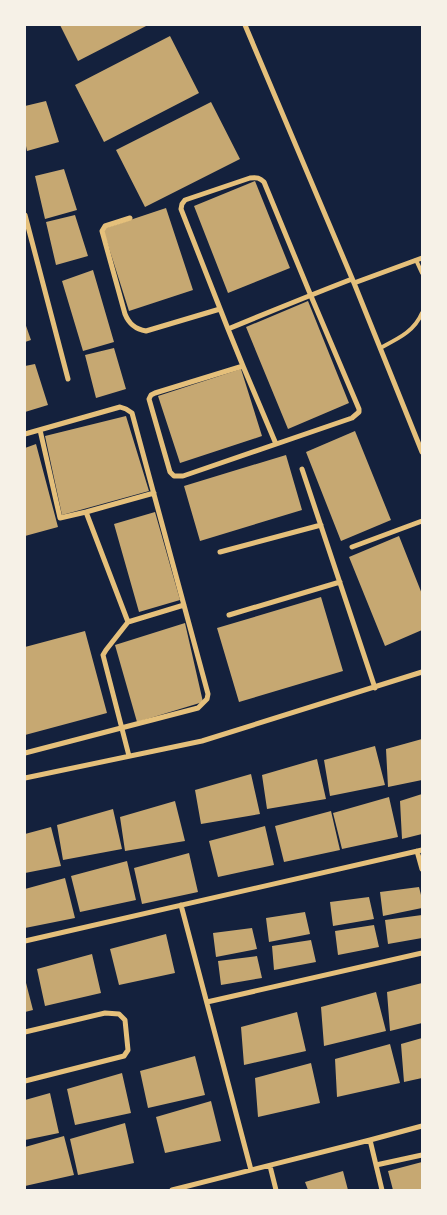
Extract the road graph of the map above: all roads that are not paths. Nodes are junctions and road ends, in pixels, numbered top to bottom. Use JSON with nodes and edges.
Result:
{"nodes":[{"id":1,"x":246,"y":25,"type":"edge"},
{"id":2,"x":25,"y":215,"type":"edge"},
{"id":3,"x":130,"y":218,"type":"dead end"},
{"id":4,"x":419,"y":259,"type":"edge"},
{"id":5,"x":422,"y":273,"type":"edge"},
{"id":6,"x":353,"y":281,"type":"junction"},
{"id":7,"x":311,"y":296,"type":"junction"},
{"id":8,"x":220,"y":309,"type":"junction"},
{"id":9,"x":421,"y":316,"type":"edge"},
{"id":10,"x":228,"y":329,"type":"junction"},
{"id":11,"x":380,"y":348,"type":"junction"},
{"id":12,"x":243,"y":366,"type":"junction"},
{"id":13,"x":68,"y":379,"type":"dead end"},
{"id":14,"x":40,"y":430,"type":"junction"},
{"id":15,"x":25,"y":434,"type":"edge"},
{"id":16,"x":276,"y":444,"type":"junction"},
{"id":17,"x":422,"y":452,"type":"edge"},
{"id":18,"x":302,"y":469,"type":"dead end"},
{"id":19,"x":154,"y":493,"type":"junction"},
{"id":20,"x":86,"y":512,"type":"junction"},
{"id":21,"x":422,"y":522,"type":"edge"},
{"id":22,"x":321,"y":525,"type":"junction"},
{"id":23,"x":352,"y":547,"type":"dead end"},
{"id":24,"x":220,"y":552,"type":"dead end"},
{"id":25,"x":340,"y":582,"type":"junction"},
{"id":26,"x":184,"y":605,"type":"junction"},
{"id":27,"x":229,"y":615,"type":"dead end"},
{"id":28,"x":128,"y":622,"type":"junction"},
{"id":29,"x":422,"y":672,"type":"edge"},
{"id":30,"x":375,"y":688,"type":"junction"},
{"id":31,"x":122,"y":728,"type":"junction"},
{"id":32,"x":25,"y":753,"type":"edge"},
{"id":33,"x":129,"y":756,"type":"junction"},
{"id":34,"x":25,"y":778,"type":"edge"},
{"id":35,"x":419,"y":850,"type":"edge"},
{"id":36,"x":422,"y":869,"type":"edge"},
{"id":37,"x":181,"y":905,"type":"junction"},
{"id":38,"x":25,"y":941,"type":"edge"},
{"id":39,"x":422,"y":953,"type":"edge"},
{"id":40,"x":207,"y":1002,"type":"junction"},
{"id":41,"x":25,"y":1032,"type":"edge"},
{"id":42,"x":25,"y":1081,"type":"edge"},
{"id":43,"x":422,"y":1126,"type":"edge"},
{"id":44,"x":370,"y":1140,"type":"junction"},
{"id":45,"x":422,"y":1154,"type":"edge"},
{"id":46,"x":376,"y":1165,"type":"junction"},
{"id":47,"x":270,"y":1166,"type":"junction"},
{"id":48,"x":251,"y":1170,"type":"junction"},
{"id":49,"x":172,"y":1190,"type":"edge"},
{"id":50,"x":276,"y":1190,"type":"edge"},
{"id":51,"x":382,"y":1190,"type":"edge"}],
"edges":[{"from":1,"to":6,"type":"street"},
{"from":2,"to":13,"type":"street"},
{"from":3,"to":8,"type":"street"},
{"from":4,"to":5,"type":"lane"},
{"from":4,"to":6,"type":"street"},
{"from":6,"to":7,"type":"street"},
{"from":6,"to":11,"type":"street"},
{"from":7,"to":8,"type":"street"},
{"from":7,"to":10,"type":"street"},
{"from":7,"to":16,"type":"street"},
{"from":8,"to":10,"type":"street"},
{"from":9,"to":11,"type":"lane"},
{"from":10,"to":12,"type":"street"},
{"from":11,"to":17,"type":"street"},
{"from":12,"to":16,"type":"street"},
{"from":12,"to":16,"type":"street"},
{"from":14,"to":15,"type":"street"},
{"from":14,"to":19,"type":"street"},
{"from":14,"to":20,"type":"street"},
{"from":18,"to":22,"type":"street"},
{"from":19,"to":20,"type":"street"},
{"from":19,"to":26,"type":"street"},
{"from":20,"to":28,"type":"street"},
{"from":21,"to":23,"type":"street"},
{"from":22,"to":24,"type":"street"},
{"from":22,"to":25,"type":"street"},
{"from":25,"to":27,"type":"street"},
{"from":25,"to":30,"type":"street"},
{"from":26,"to":28,"type":"street"},
{"from":26,"to":31,"type":"street"},
{"from":28,"to":31,"type":"street"},
{"from":29,"to":30,"type":"street"},
{"from":30,"to":33,"type":"street"},
{"from":31,"to":32,"type":"street"},
{"from":31,"to":33,"type":"street"},
{"from":33,"to":34,"type":"street"},
{"from":35,"to":36,"type":"street"},
{"from":35,"to":37,"type":"street"},
{"from":37,"to":38,"type":"street"},
{"from":37,"to":40,"type":"street"},
{"from":39,"to":40,"type":"street"},
{"from":40,"to":48,"type":"street"},
{"from":41,"to":42,"type":"street"},
{"from":43,"to":44,"type":"street"},
{"from":44,"to":46,"type":"street"},
{"from":44,"to":47,"type":"street"},
{"from":45,"to":46,"type":"street"},
{"from":46,"to":51,"type":"street"},
{"from":47,"to":48,"type":"street"},
{"from":47,"to":50,"type":"street"},
{"from":48,"to":49,"type":"street"}]}
